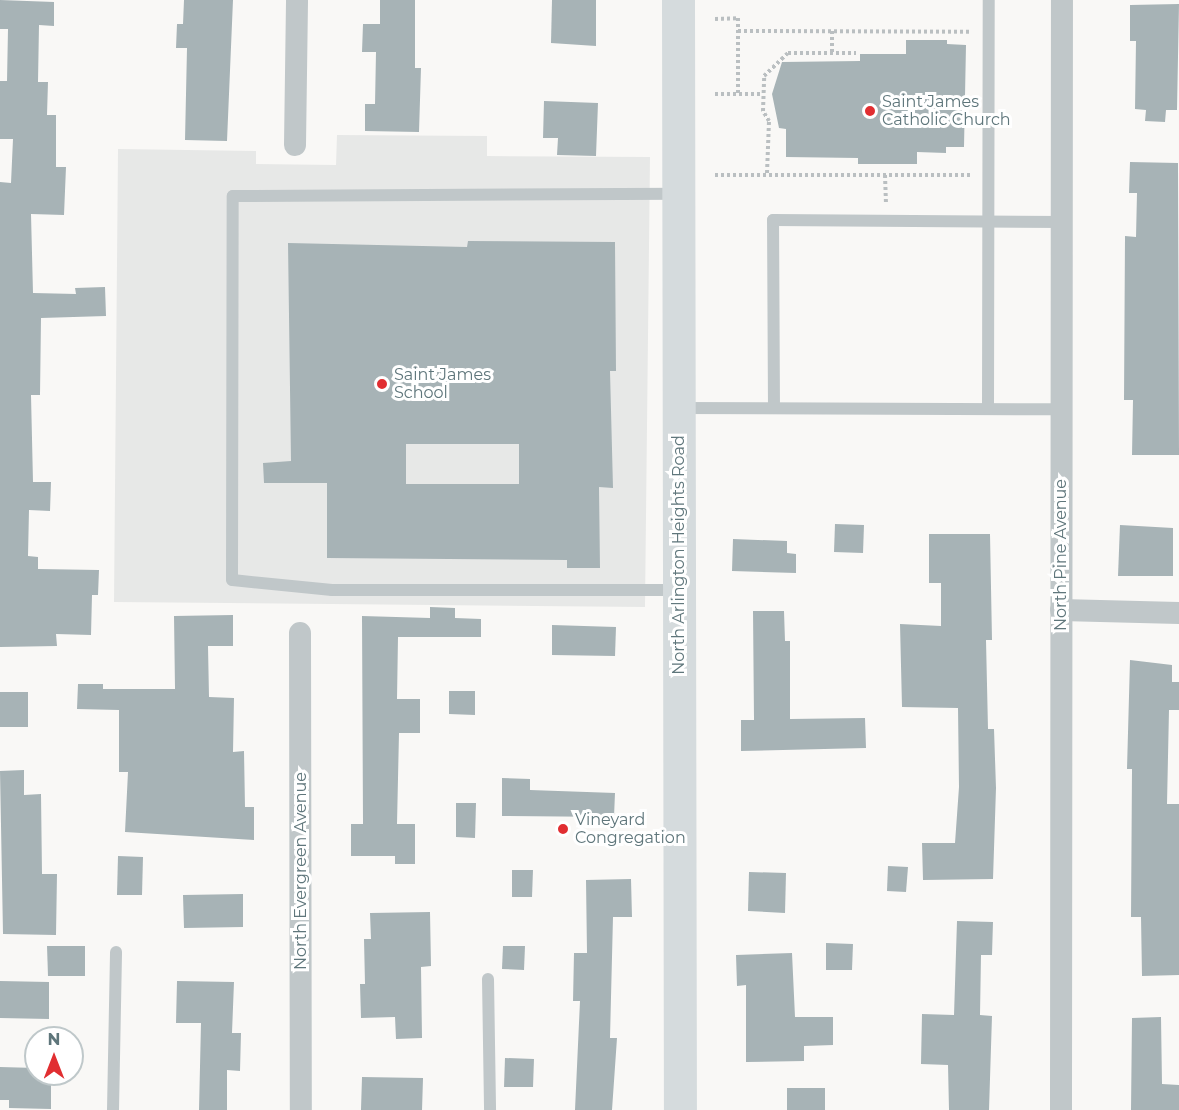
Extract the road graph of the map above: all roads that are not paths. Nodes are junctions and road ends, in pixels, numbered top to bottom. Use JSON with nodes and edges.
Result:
{"nodes":[{"id":1,"x":297,"y":0,"type":"edge"},
{"id":2,"x":678,"y":0,"type":"edge"},
{"id":3,"x":988,"y":0,"type":"edge"},
{"id":4,"x":1062,"y":0,"type":"edge"},
{"id":5,"x":295,"y":145,"type":"dead end"},
{"id":6,"x":678,"y":194,"type":"junction"},
{"id":7,"x":988,"y":222,"type":"junction"},
{"id":8,"x":1062,"y":222,"type":"junction"},
{"id":9,"x":679,"y":408,"type":"junction"},
{"id":10,"x":774,"y":408,"type":"junction"},
{"id":11,"x":988,"y":408,"type":"junction"},
{"id":12,"x":1061,"y":409,"type":"junction"},
{"id":13,"x":679,"y":590,"type":"junction"},
{"id":14,"x":1061,"y":610,"type":"junction"},
{"id":15,"x":1179,"y":613,"type":"edge"},
{"id":16,"x":300,"y":633,"type":"dead end"},
{"id":17,"x":116,"y":952,"type":"dead end"},
{"id":18,"x":489,"y":979,"type":"dead end"},
{"id":19,"x":113,"y":1110,"type":"edge"},
{"id":20,"x":301,"y":1110,"type":"edge"},
{"id":21,"x":490,"y":1110,"type":"edge"},
{"id":22,"x":680,"y":1110,"type":"edge"},
{"id":23,"x":1060,"y":1110,"type":"edge"}],
"edges":[{"from":1,"to":5,"type":"street"},
{"from":2,"to":6,"type":"main road","name":"North Arlington Heights Road"},
{"from":3,"to":7,"type":"lane"},
{"from":4,"to":8,"type":"street","name":"North Pine Avenue"},
{"from":6,"to":9,"type":"main road","name":"North Arlington Heights Road"},
{"from":6,"to":13,"type":"lane"},
{"from":7,"to":8,"type":"lane"},
{"from":7,"to":10,"type":"lane"},
{"from":7,"to":11,"type":"lane"},
{"from":8,"to":12,"type":"street","name":"North Pine Avenue"},
{"from":9,"to":10,"type":"lane"},
{"from":9,"to":13,"type":"main road","name":"North Arlington Heights Road"},
{"from":10,"to":11,"type":"lane"},
{"from":11,"to":12,"type":"lane"},
{"from":12,"to":14,"type":"street","name":"North Pine Avenue"},
{"from":13,"to":22,"type":"main road","name":"North Arlington Heights Road"},
{"from":14,"to":15,"type":"street"},
{"from":14,"to":23,"type":"street","name":"North Pine Avenue"},
{"from":16,"to":20,"type":"street","name":"North Evergreen Avenue"},
{"from":17,"to":19,"type":"lane"},
{"from":18,"to":21,"type":"lane"}]}
